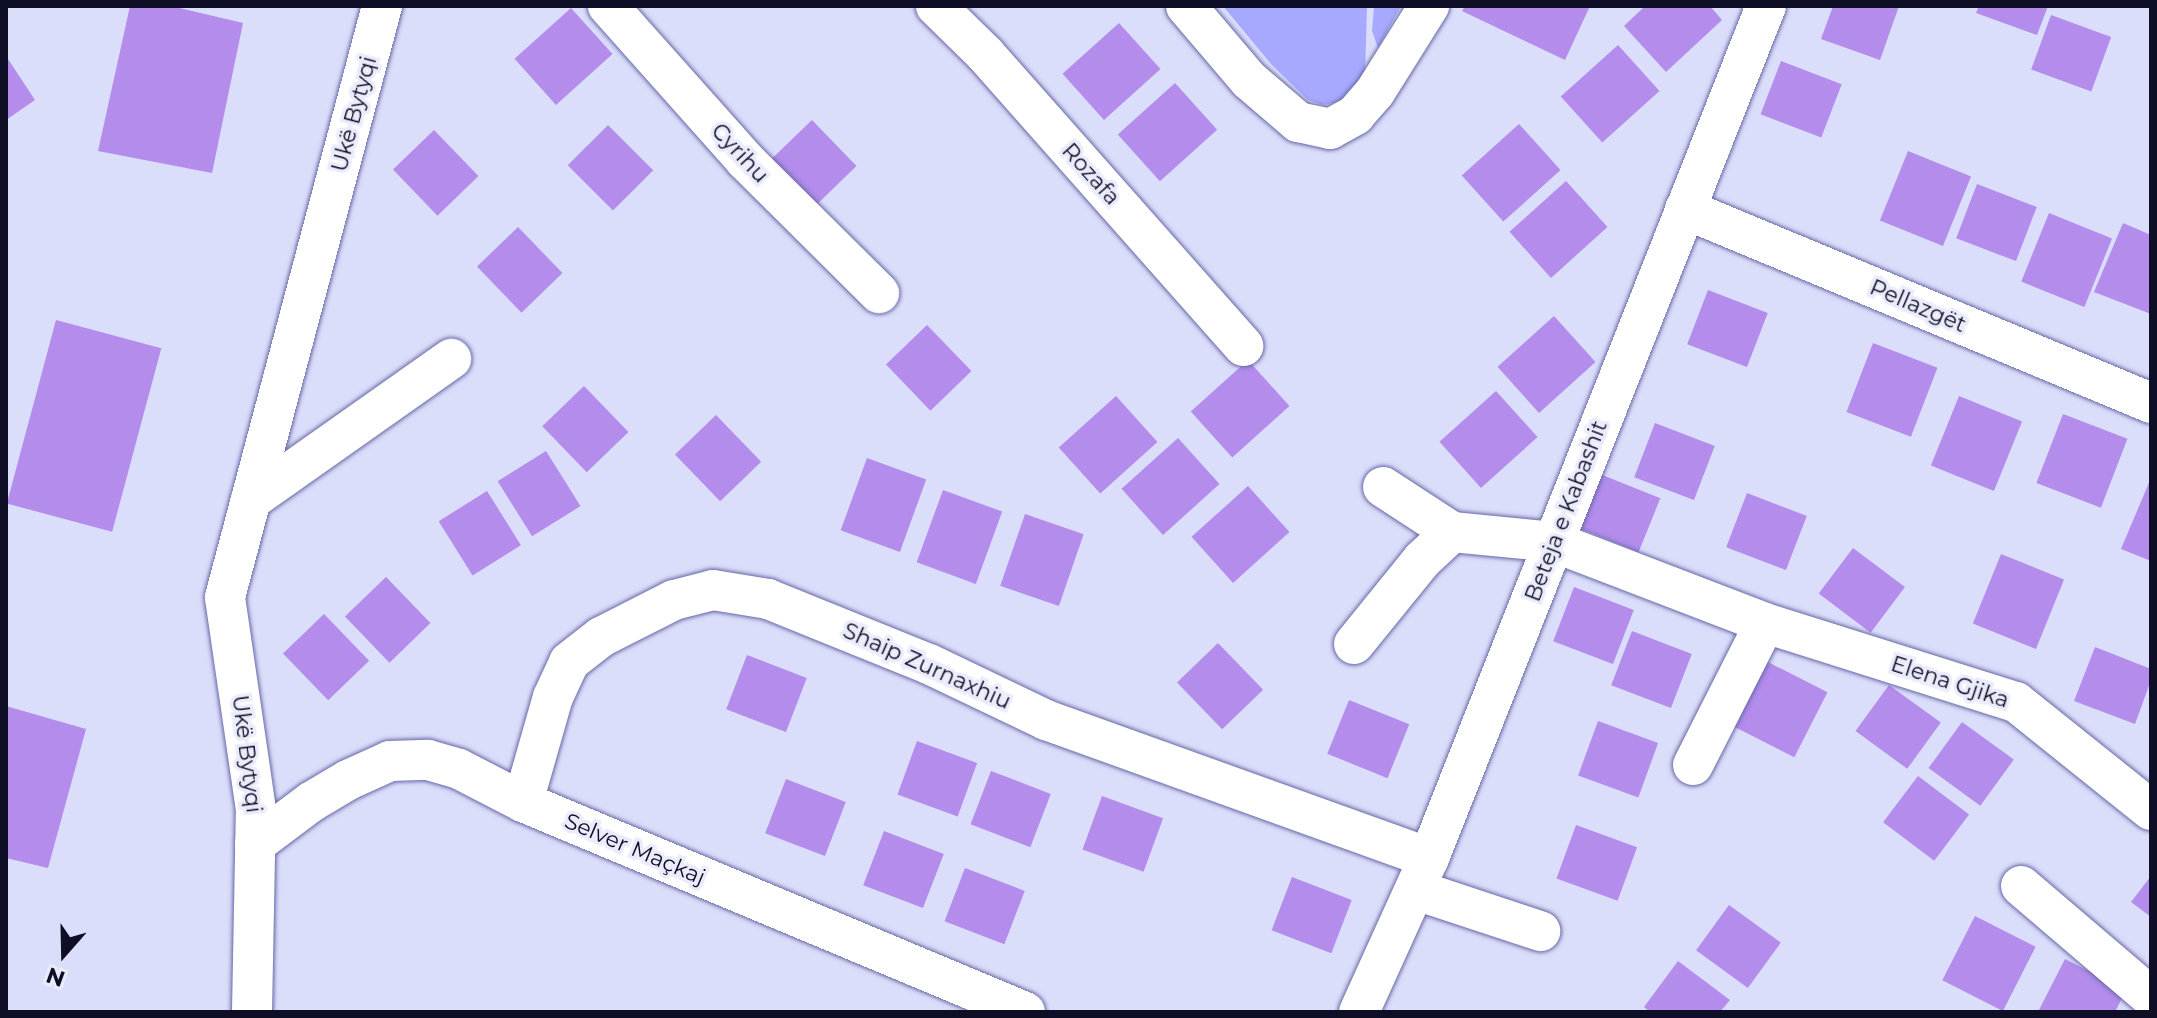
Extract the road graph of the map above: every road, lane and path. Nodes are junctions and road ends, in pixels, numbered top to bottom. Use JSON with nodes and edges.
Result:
{"nodes":[{"id":1,"x":382,"y":6,"type":"edge"},
{"id":2,"x":608,"y":6,"type":"edge"},
{"id":3,"x":936,"y":6,"type":"edge"},
{"id":4,"x":1429,"y":6,"type":"edge"},
{"id":5,"x":1766,"y":6,"type":"edge"},
{"id":6,"x":1188,"y":9,"type":"edge"},
{"id":7,"x":1685,"y":209,"type":"junction"},
{"id":8,"x":879,"y":293,"type":"dead end"},
{"id":9,"x":1243,"y":346,"type":"dead end"},
{"id":10,"x":451,"y":359,"type":"dead end"},
{"id":11,"x":2151,"y":403,"type":"edge"},
{"id":12,"x":1383,"y":487,"type":"dead end"},
{"id":13,"x":251,"y":500,"type":"junction"},
{"id":14,"x":1452,"y":532,"type":"junction"},
{"id":15,"x":1554,"y":542,"type":"junction"},
{"id":16,"x":1765,"y":623,"type":"junction"},
{"id":17,"x":1354,"y":644,"type":"dead end"},
{"id":18,"x":1693,"y":765,"type":"dead end"},
{"id":19,"x":523,"y":802,"type":"junction"},
{"id":20,"x":2151,"y":810,"type":"edge"},
{"id":21,"x":255,"y":844,"type":"junction"},
{"id":22,"x":1423,"y":874,"type":"junction"},
{"id":23,"x":2021,"y":886,"type":"dead end"},
{"id":24,"x":1540,"y":931,"type":"dead end"},
{"id":25,"x":2151,"y":997,"type":"edge"},
{"id":26,"x":252,"y":1012,"type":"edge"},
{"id":27,"x":1025,"y":1012,"type":"edge"},
{"id":28,"x":1359,"y":1012,"type":"edge"}],
"edges":[{"from":1,"to":13,"type":"street","name":"Ukë Bytyqi"},
{"from":2,"to":8,"type":"street","name":"Cyrihu"},
{"from":3,"to":9,"type":"street","name":"Rozafa"},
{"from":4,"to":6,"type":"street"},
{"from":5,"to":7,"type":"street","name":"Beteja e Kabashit"},
{"from":7,"to":11,"type":"street","name":"Pellazgët"},
{"from":7,"to":15,"type":"street","name":"Beteja e Kabashit"},
{"from":10,"to":13,"type":"street"},
{"from":12,"to":14,"type":"street"},
{"from":13,"to":21,"type":"street","name":"Ukë Bytyqi"},
{"from":14,"to":15,"type":"street","name":"Elena Gjika"},
{"from":14,"to":17,"type":"street"},
{"from":15,"to":16,"type":"street","name":"Elena Gjika"},
{"from":15,"to":22,"type":"street","name":"Beteja e Kabashit"},
{"from":16,"to":18,"type":"street"},
{"from":16,"to":20,"type":"street","name":"Elena Gjika"},
{"from":19,"to":21,"type":"street","name":"Selver Maçkaj"},
{"from":19,"to":22,"type":"street","name":"Shaip Zurnaxhiu"},
{"from":19,"to":27,"type":"street","name":"Selver Maçkaj"},
{"from":21,"to":26,"type":"street","name":"Ukë Bytyqi"},
{"from":22,"to":24,"type":"street","name":"Shaip Zurnaxhiu"},
{"from":22,"to":28,"type":"street","name":"Beteja e Kabashit"},
{"from":23,"to":25,"type":"street"}]}
